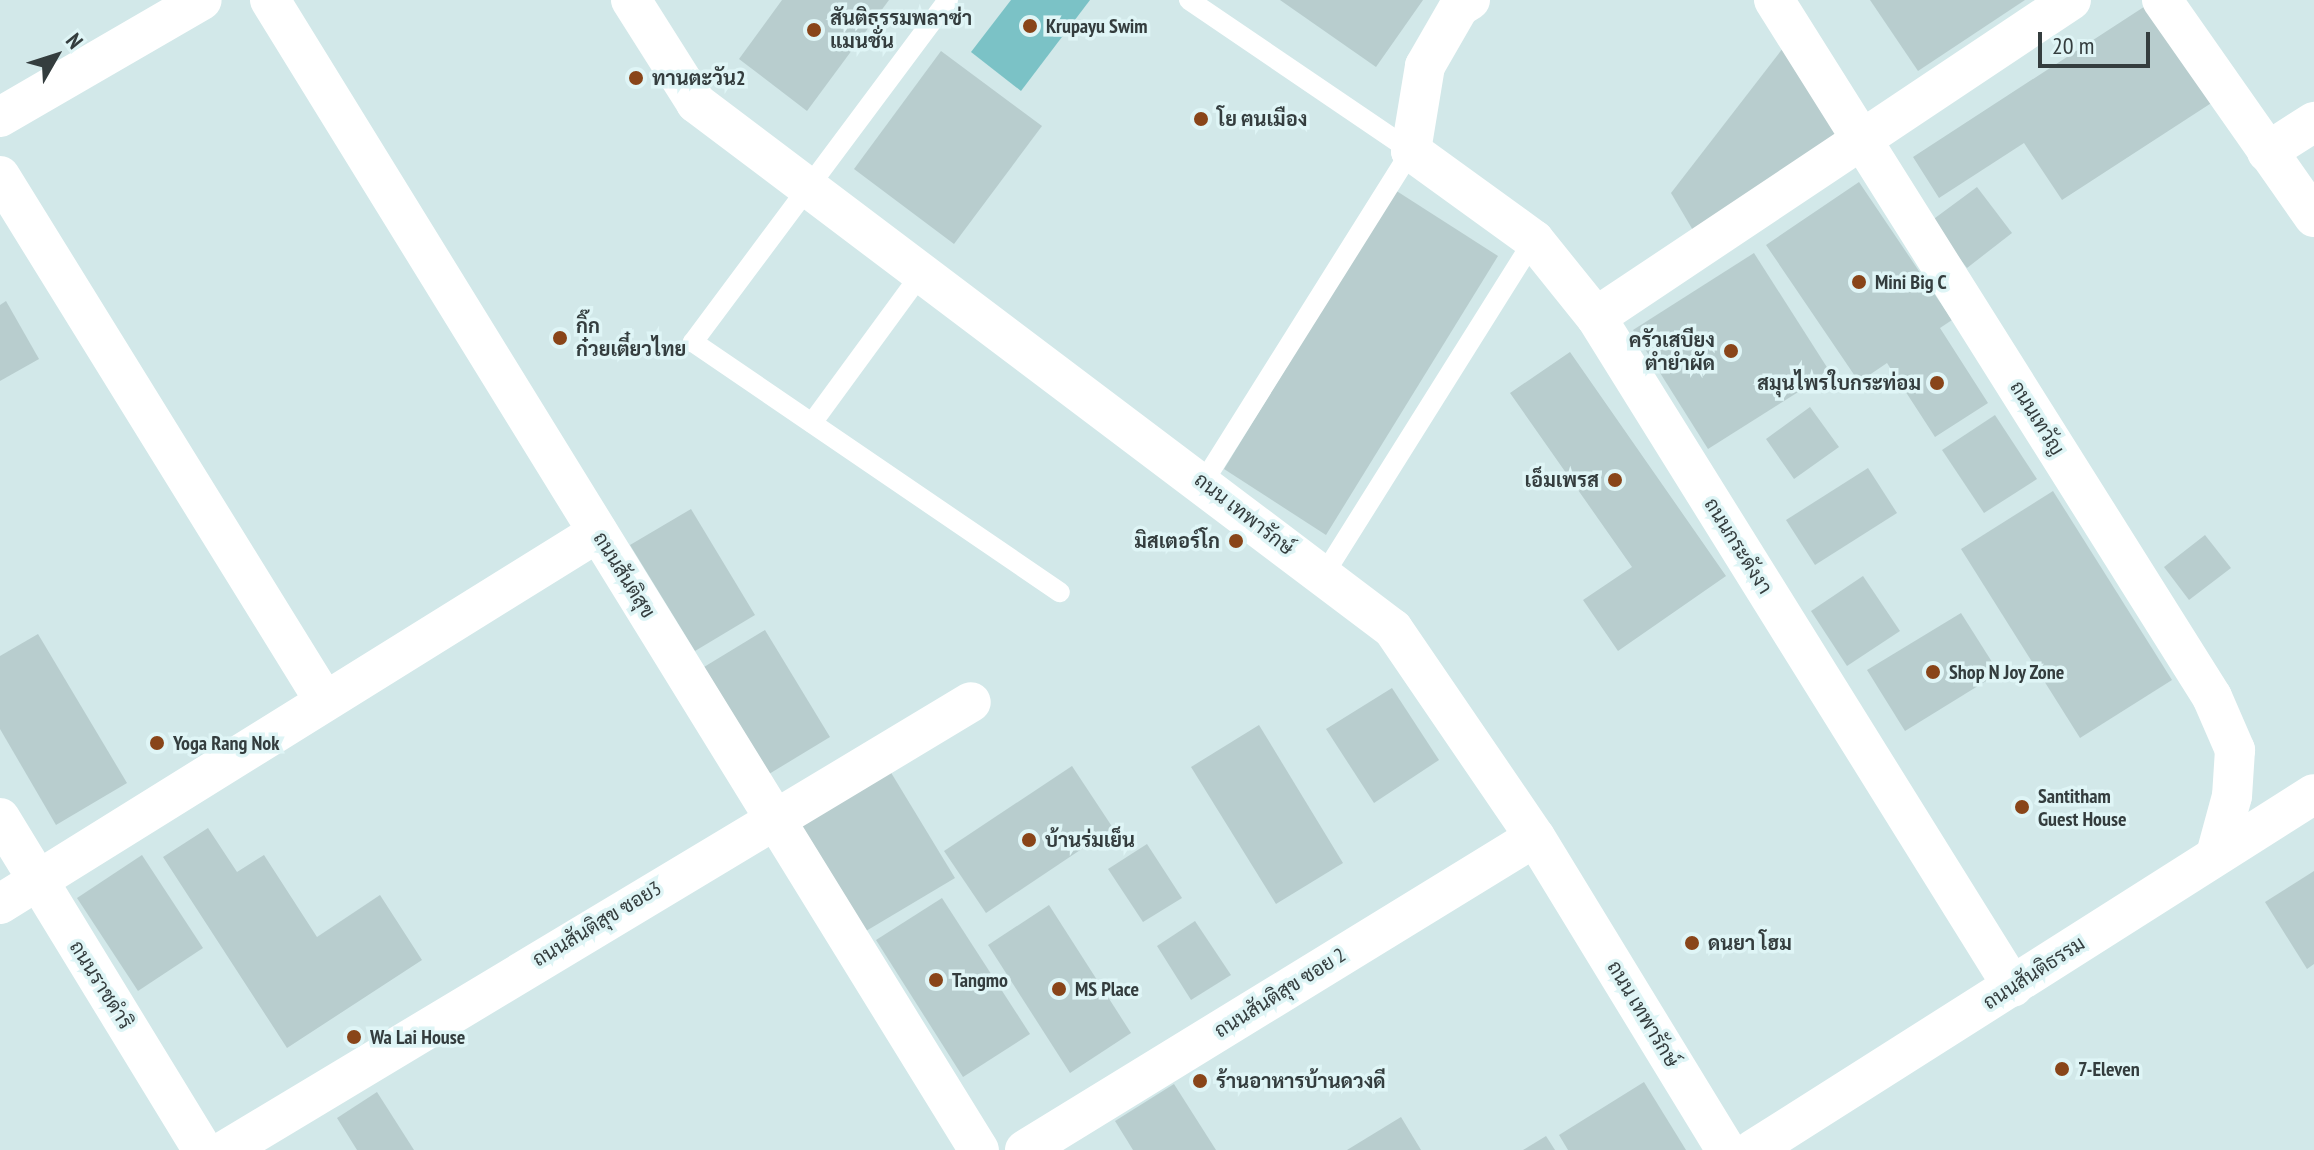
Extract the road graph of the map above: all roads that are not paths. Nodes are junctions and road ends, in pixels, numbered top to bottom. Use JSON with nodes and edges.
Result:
{"nodes":[{"id":1,"x":202,"y":0,"type":"edge"},
{"id":2,"x":270,"y":0,"type":"edge"},
{"id":3,"x":631,"y":0,"type":"edge"},
{"id":4,"x":948,"y":0,"type":"edge"},
{"id":5,"x":1189,"y":0,"type":"edge"},
{"id":6,"x":1774,"y":0,"type":"edge"},
{"id":7,"x":2071,"y":0,"type":"edge"},
{"id":8,"x":2162,"y":0,"type":"edge"},
{"id":9,"x":1460,"y":2,"type":"edge"},
{"id":10,"x":0,"y":117,"type":"edge"},
{"id":11,"x":2314,"y":122,"type":"edge"},
{"id":12,"x":1862,"y":139,"type":"junction"},
{"id":13,"x":1411,"y":151,"type":"junction"},
{"id":14,"x":2267,"y":152,"type":"junction"},
{"id":15,"x":0,"y":176,"type":"edge"},
{"id":16,"x":805,"y":186,"type":"junction"},
{"id":17,"x":2314,"y":217,"type":"edge"},
{"id":18,"x":1534,"y":240,"type":"junction"},
{"id":19,"x":921,"y":274,"type":"junction"},
{"id":20,"x":1596,"y":317,"type":"junction"},
{"id":21,"x":812,"y":423,"type":"junction"},
{"id":22,"x":1203,"y":483,"type":"junction"},
{"id":23,"x":598,"y":532,"type":"junction"},
{"id":24,"x":1323,"y":576,"type":"junction"},
{"id":25,"x":1060,"y":592,"type":"dead end"},
{"id":26,"x":324,"y":700,"type":"junction"},
{"id":27,"x":971,"y":702,"type":"dead end"},
{"id":28,"x":2314,"y":794,"type":"edge"},
{"id":29,"x":773,"y":816,"type":"junction"},
{"id":30,"x":0,"y":818,"type":"edge"},
{"id":31,"x":1535,"y":837,"type":"junction"},
{"id":32,"x":2216,"y":855,"type":"junction"},
{"id":33,"x":37,"y":881,"type":"junction"},
{"id":34,"x":0,"y":904,"type":"edge"},
{"id":35,"x":2013,"y":987,"type":"junction"},
{"id":36,"x":203,"y":1150,"type":"edge"},
{"id":37,"x":226,"y":1150,"type":"edge"},
{"id":38,"x":979,"y":1150,"type":"edge"},
{"id":39,"x":1025,"y":1150,"type":"edge"},
{"id":40,"x":1726,"y":1150,"type":"edge"},
{"id":41,"x":1753,"y":1150,"type":"edge"}],
"edges":[{"from":1,"to":10,"type":"street"},
{"from":2,"to":23,"type":"street","name":"ถนนสันติสุข"},
{"from":3,"to":16,"type":"street","name":"ถนน เทพารักษ์"},
{"from":4,"to":16,"type":"lane"},
{"from":5,"to":13,"type":"lane"},
{"from":6,"to":12,"type":"street","name":"ถนนเทวัญ"},
{"from":7,"to":12,"type":"street"},
{"from":8,"to":14,"type":"street"},
{"from":9,"to":13,"type":"street"},
{"from":11,"to":14,"type":"street"},
{"from":12,"to":20,"type":"street"},
{"from":12,"to":32,"type":"street","name":"ถนนเทวัญ"},
{"from":13,"to":18,"type":"street","name":"ถนนกระดังงา"},
{"from":13,"to":22,"type":"lane"},
{"from":14,"to":17,"type":"street"},
{"from":15,"to":26,"type":"street"},
{"from":16,"to":19,"type":"street","name":"ถนน เทพารักษ์"},
{"from":16,"to":21,"type":"lane"},
{"from":18,"to":20,"type":"street","name":"ถนนกระดังงา"},
{"from":18,"to":24,"type":"lane"},
{"from":19,"to":21,"type":"lane"},
{"from":19,"to":22,"type":"street","name":"ถนน เทพารักษ์"},
{"from":20,"to":35,"type":"street","name":"ถนนกระดังงา"},
{"from":21,"to":25,"type":"lane"},
{"from":22,"to":24,"type":"street","name":"ถนน เทพารักษ์"},
{"from":23,"to":26,"type":"street"},
{"from":23,"to":29,"type":"street","name":"ถนนสันติสุข"},
{"from":24,"to":31,"type":"street","name":"ถนน เทพารักษ์"},
{"from":26,"to":33,"type":"street"},
{"from":27,"to":29,"type":"street","name":"ถนนสันติสุข ซอย3"},
{"from":28,"to":32,"type":"street","name":"ถนนสันติธรรม"},
{"from":29,"to":37,"type":"street","name":"ถนนสันติสุข ซอย3"},
{"from":29,"to":38,"type":"street","name":"ถนนสันติสุข"},
{"from":30,"to":33,"type":"street","name":"ถนนราชดำริ"},
{"from":31,"to":39,"type":"street","name":"ถนนสันติสุข ซอย 2"},
{"from":31,"to":40,"type":"street","name":"ถนน เทพารักษ์"},
{"from":32,"to":35,"type":"street","name":"ถนนสันติธรรม"},
{"from":33,"to":34,"type":"street"},
{"from":33,"to":36,"type":"street","name":"ถนนราชดำริ"},
{"from":35,"to":41,"type":"street","name":"ถนนสันติธรรม"}]}
